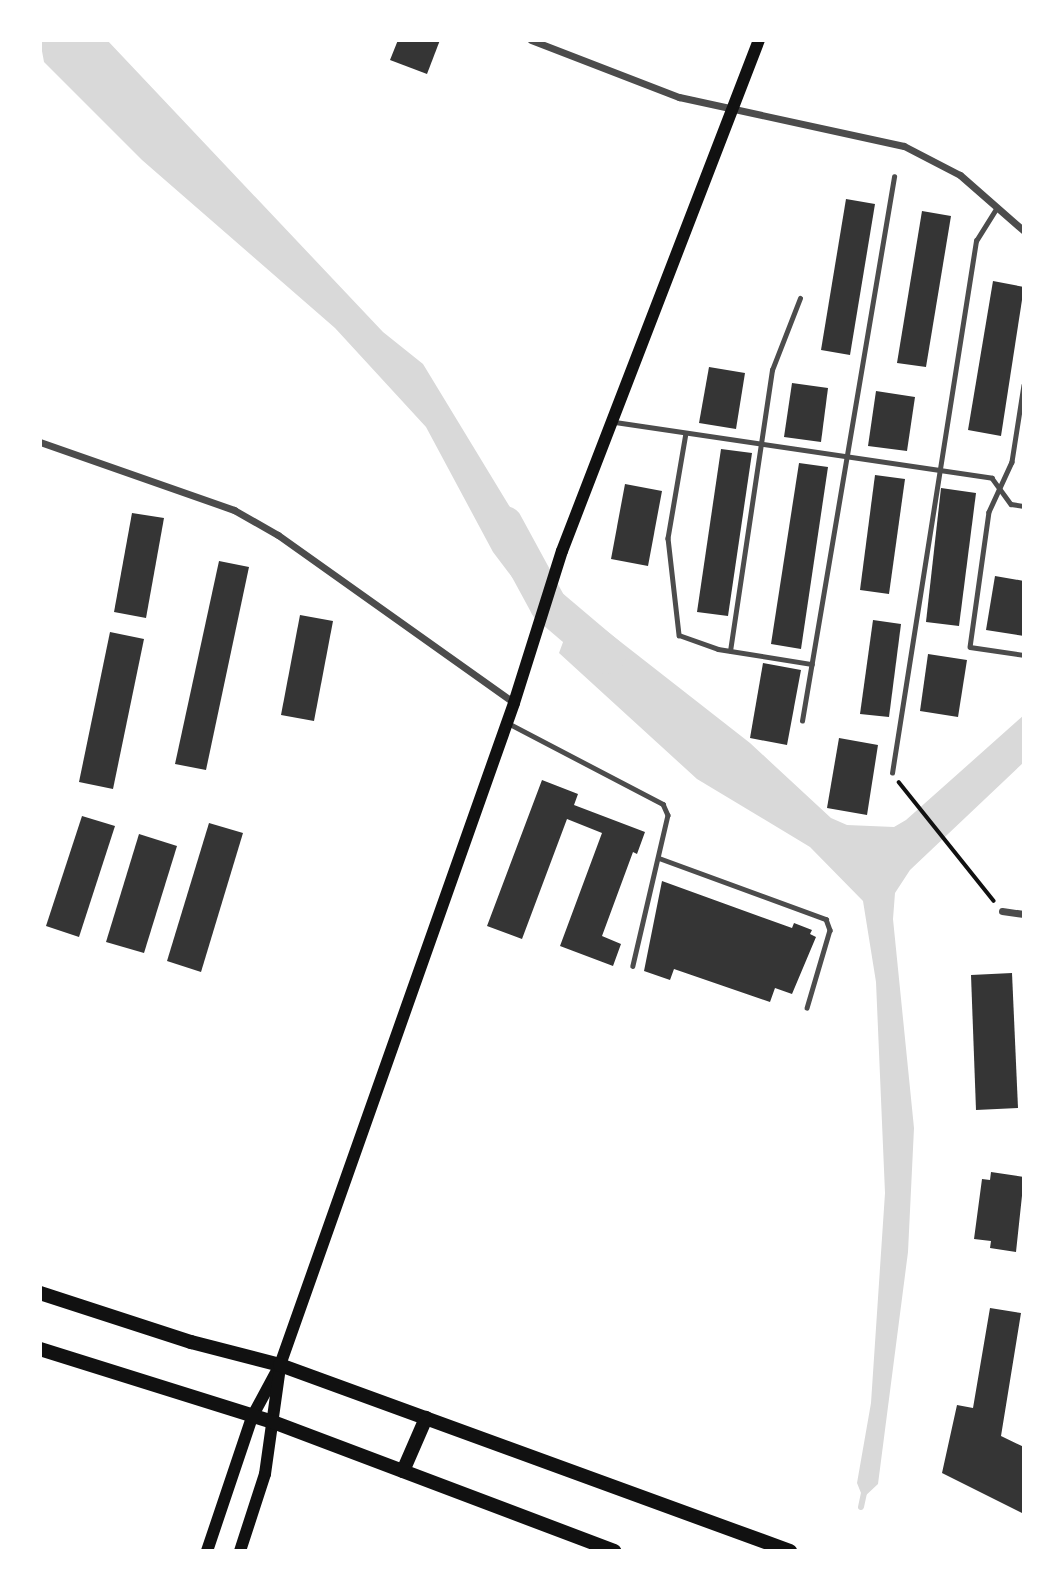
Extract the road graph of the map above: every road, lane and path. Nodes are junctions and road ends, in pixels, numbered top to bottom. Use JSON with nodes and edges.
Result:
{"nodes":[{"id":1,"x":531,"y":40,"type":"edge"},
{"id":2,"x":759,"y":40,"type":"edge"},
{"id":3,"x":735,"y":109,"type":"junction"},
{"id":4,"x":894,"y":177,"type":"dead end"},
{"id":5,"x":997,"y":208,"type":"junction"},
{"id":6,"x":1024,"y":231,"type":"edge"},
{"id":7,"x":800,"y":298,"type":"dead end"},
{"id":8,"x":1024,"y":385,"type":"edge"},
{"id":9,"x":612,"y":422,"type":"junction"},
{"id":10,"x":686,"y":433,"type":"junction"},
{"id":11,"x":40,"y":442,"type":"edge"},
{"id":12,"x":762,"y":444,"type":"junction"},
{"id":13,"x":845,"y":457,"type":"junction"},
{"id":14,"x":940,"y":471,"type":"junction"},
{"id":15,"x":1000,"y":489,"type":"junction"},
{"id":16,"x":1024,"y":506,"type":"edge"},
{"id":17,"x":730,"y":651,"type":"junction"},
{"id":18,"x":1024,"y":655,"type":"edge"},
{"id":19,"x":812,"y":664,"type":"junction"},
{"id":20,"x":514,"y":702,"type":"junction"},
{"id":21,"x":802,"y":721,"type":"dead end"},
{"id":22,"x":507,"y":723,"type":"junction"},
{"id":23,"x":892,"y":773,"type":"joint"},
{"id":24,"x":659,"y":858,"type":"junction"},
{"id":25,"x":1002,"y":911,"type":"joint"},
{"id":26,"x":1024,"y":914,"type":"edge"},
{"id":27,"x":633,"y":966,"type":"dead end"},
{"id":28,"x":807,"y":1008,"type":"dead end"},
{"id":29,"x":40,"y":1293,"type":"edge"},
{"id":30,"x":40,"y":1349,"type":"edge"},
{"id":31,"x":280,"y":1365,"type":"junction"},
{"id":32,"x":252,"y":1417,"type":"junction"},
{"id":33,"x":426,"y":1418,"type":"junction"},
{"id":34,"x":273,"y":1422,"type":"junction"},
{"id":35,"x":403,"y":1471,"type":"junction"},
{"id":36,"x":207,"y":1551,"type":"edge"},
{"id":37,"x":240,"y":1551,"type":"edge"},
{"id":38,"x":614,"y":1551,"type":"edge"},
{"id":39,"x":790,"y":1551,"type":"edge"}],
"edges":[{"from":1,"to":3,"type":"street"},
{"from":2,"to":3,"type":"main road"},
{"from":3,"to":5,"type":"street"},
{"from":3,"to":9,"type":"main road"},
{"from":4,"to":13,"type":"lane"},
{"from":5,"to":6,"type":"street"},
{"from":5,"to":14,"type":"lane"},
{"from":7,"to":12,"type":"lane"},
{"from":8,"to":15,"type":"lane"},
{"from":9,"to":10,"type":"lane"},
{"from":9,"to":20,"type":"main road"},
{"from":10,"to":12,"type":"lane"},
{"from":10,"to":17,"type":"lane"},
{"from":11,"to":20,"type":"street"},
{"from":12,"to":13,"type":"lane"},
{"from":12,"to":17,"type":"lane"},
{"from":13,"to":14,"type":"lane"},
{"from":13,"to":19,"type":"lane"},
{"from":14,"to":15,"type":"lane"},
{"from":14,"to":23,"type":"lane"},
{"from":15,"to":16,"type":"lane"},
{"from":15,"to":18,"type":"lane"},
{"from":17,"to":19,"type":"lane"},
{"from":19,"to":21,"type":"lane"},
{"from":20,"to":22,"type":"main road"},
{"from":22,"to":24,"type":"lane"},
{"from":22,"to":31,"type":"main road"},
{"from":23,"to":25,"type":"path"},
{"from":24,"to":27,"type":"lane"},
{"from":24,"to":28,"type":"lane"},
{"from":25,"to":26,"type":"street"},
{"from":29,"to":31,"type":"main road"},
{"from":30,"to":32,"type":"main road"},
{"from":31,"to":32,"type":"main road"},
{"from":31,"to":33,"type":"main road"},
{"from":31,"to":34,"type":"main road"},
{"from":32,"to":34,"type":"main road"},
{"from":32,"to":36,"type":"main road"},
{"from":33,"to":35,"type":"main road"},
{"from":33,"to":39,"type":"main road"},
{"from":34,"to":35,"type":"main road"},
{"from":34,"to":37,"type":"main road"},
{"from":35,"to":38,"type":"main road"}]}
